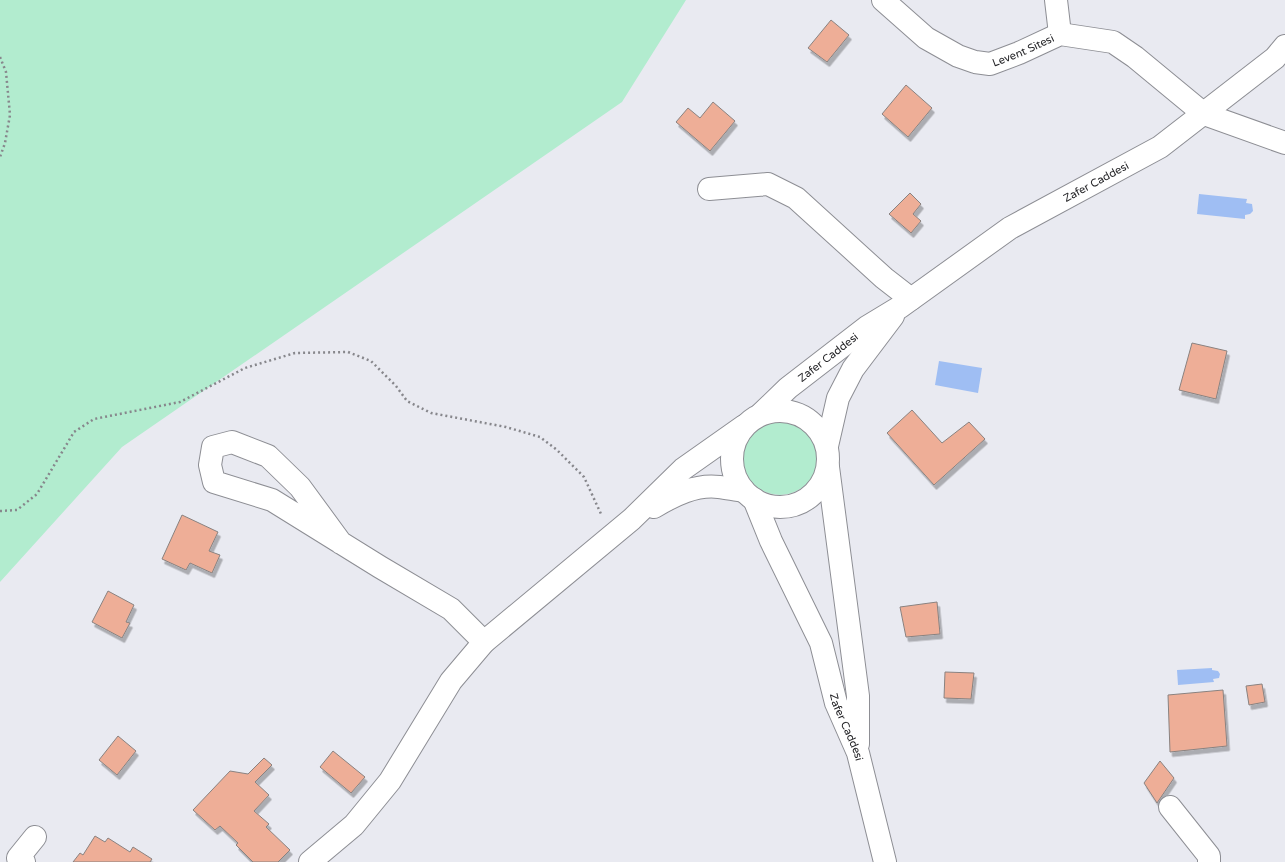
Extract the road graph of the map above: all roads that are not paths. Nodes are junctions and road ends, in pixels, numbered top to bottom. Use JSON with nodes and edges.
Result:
{"nodes":[{"id":1,"x":883,"y":0,"type":"edge"},
{"id":2,"x":1056,"y":0,"type":"edge"},
{"id":3,"x":1060,"y":34,"type":"junction"},
{"id":4,"x":1285,"y":46,"type":"edge"},
{"id":5,"x":1204,"y":114,"type":"junction"},
{"id":6,"x":1285,"y":143,"type":"edge"},
{"id":7,"x":709,"y":189,"type":"dead end"},
{"id":8,"x":906,"y":303,"type":"junction"},
{"id":9,"x":752,"y":420,"type":"junction"},
{"id":10,"x":828,"y":456,"type":"junction"},
{"id":11,"x":749,"y":495,"type":"junction"},
{"id":12,"x":632,"y":519,"type":"junction"},
{"id":13,"x":341,"y":543,"type":"junction"},
{"id":14,"x":484,"y":642,"type":"junction"},
{"id":15,"x":858,"y":754,"type":"junction"},
{"id":16,"x":1170,"y":807,"type":"dead end"},
{"id":17,"x":35,"y":837,"type":"dead end"},
{"id":18,"x":24,"y":862,"type":"edge"},
{"id":19,"x":310,"y":862,"type":"edge"},
{"id":20,"x":885,"y":862,"type":"edge"},
{"id":21,"x":1209,"y":862,"type":"edge"}],
"edges":[{"from":1,"to":3,"type":"street","name":"Levent Sitesi"},
{"from":2,"to":3,"type":"street"},
{"from":3,"to":5,"type":"street","name":"Levent Sitesi"},
{"from":4,"to":5,"type":"street","name":"Zafer Caddesi"},
{"from":5,"to":6,"type":"street"},
{"from":5,"to":8,"type":"street","name":"Zafer Caddesi"},
{"from":7,"to":8,"type":"street"},
{"from":8,"to":9,"type":"street","name":"Zafer Caddesi"},
{"from":8,"to":10,"type":"street","name":"Zafer Caddesi"},
{"from":9,"to":10,"type":"street","name":"Zafer Caddesi"},
{"from":9,"to":11,"type":"street","name":"Zafer Caddesi"},
{"from":9,"to":12,"type":"street","name":"Zafer Caddesi"},
{"from":10,"to":11,"type":"street","name":"Zafer Caddesi"},
{"from":10,"to":15,"type":"street","name":"Zafer Caddesi"},
{"from":11,"to":12,"type":"street","name":"Zafer Caddesi"},
{"from":11,"to":15,"type":"street","name":"Zafer Caddesi"},
{"from":12,"to":14,"type":"street"},
{"from":13,"to":13,"type":"street"},
{"from":13,"to":14,"type":"street"},
{"from":14,"to":19,"type":"street"},
{"from":15,"to":20,"type":"street"},
{"from":16,"to":21,"type":"street"},
{"from":17,"to":18,"type":"street"}]}
